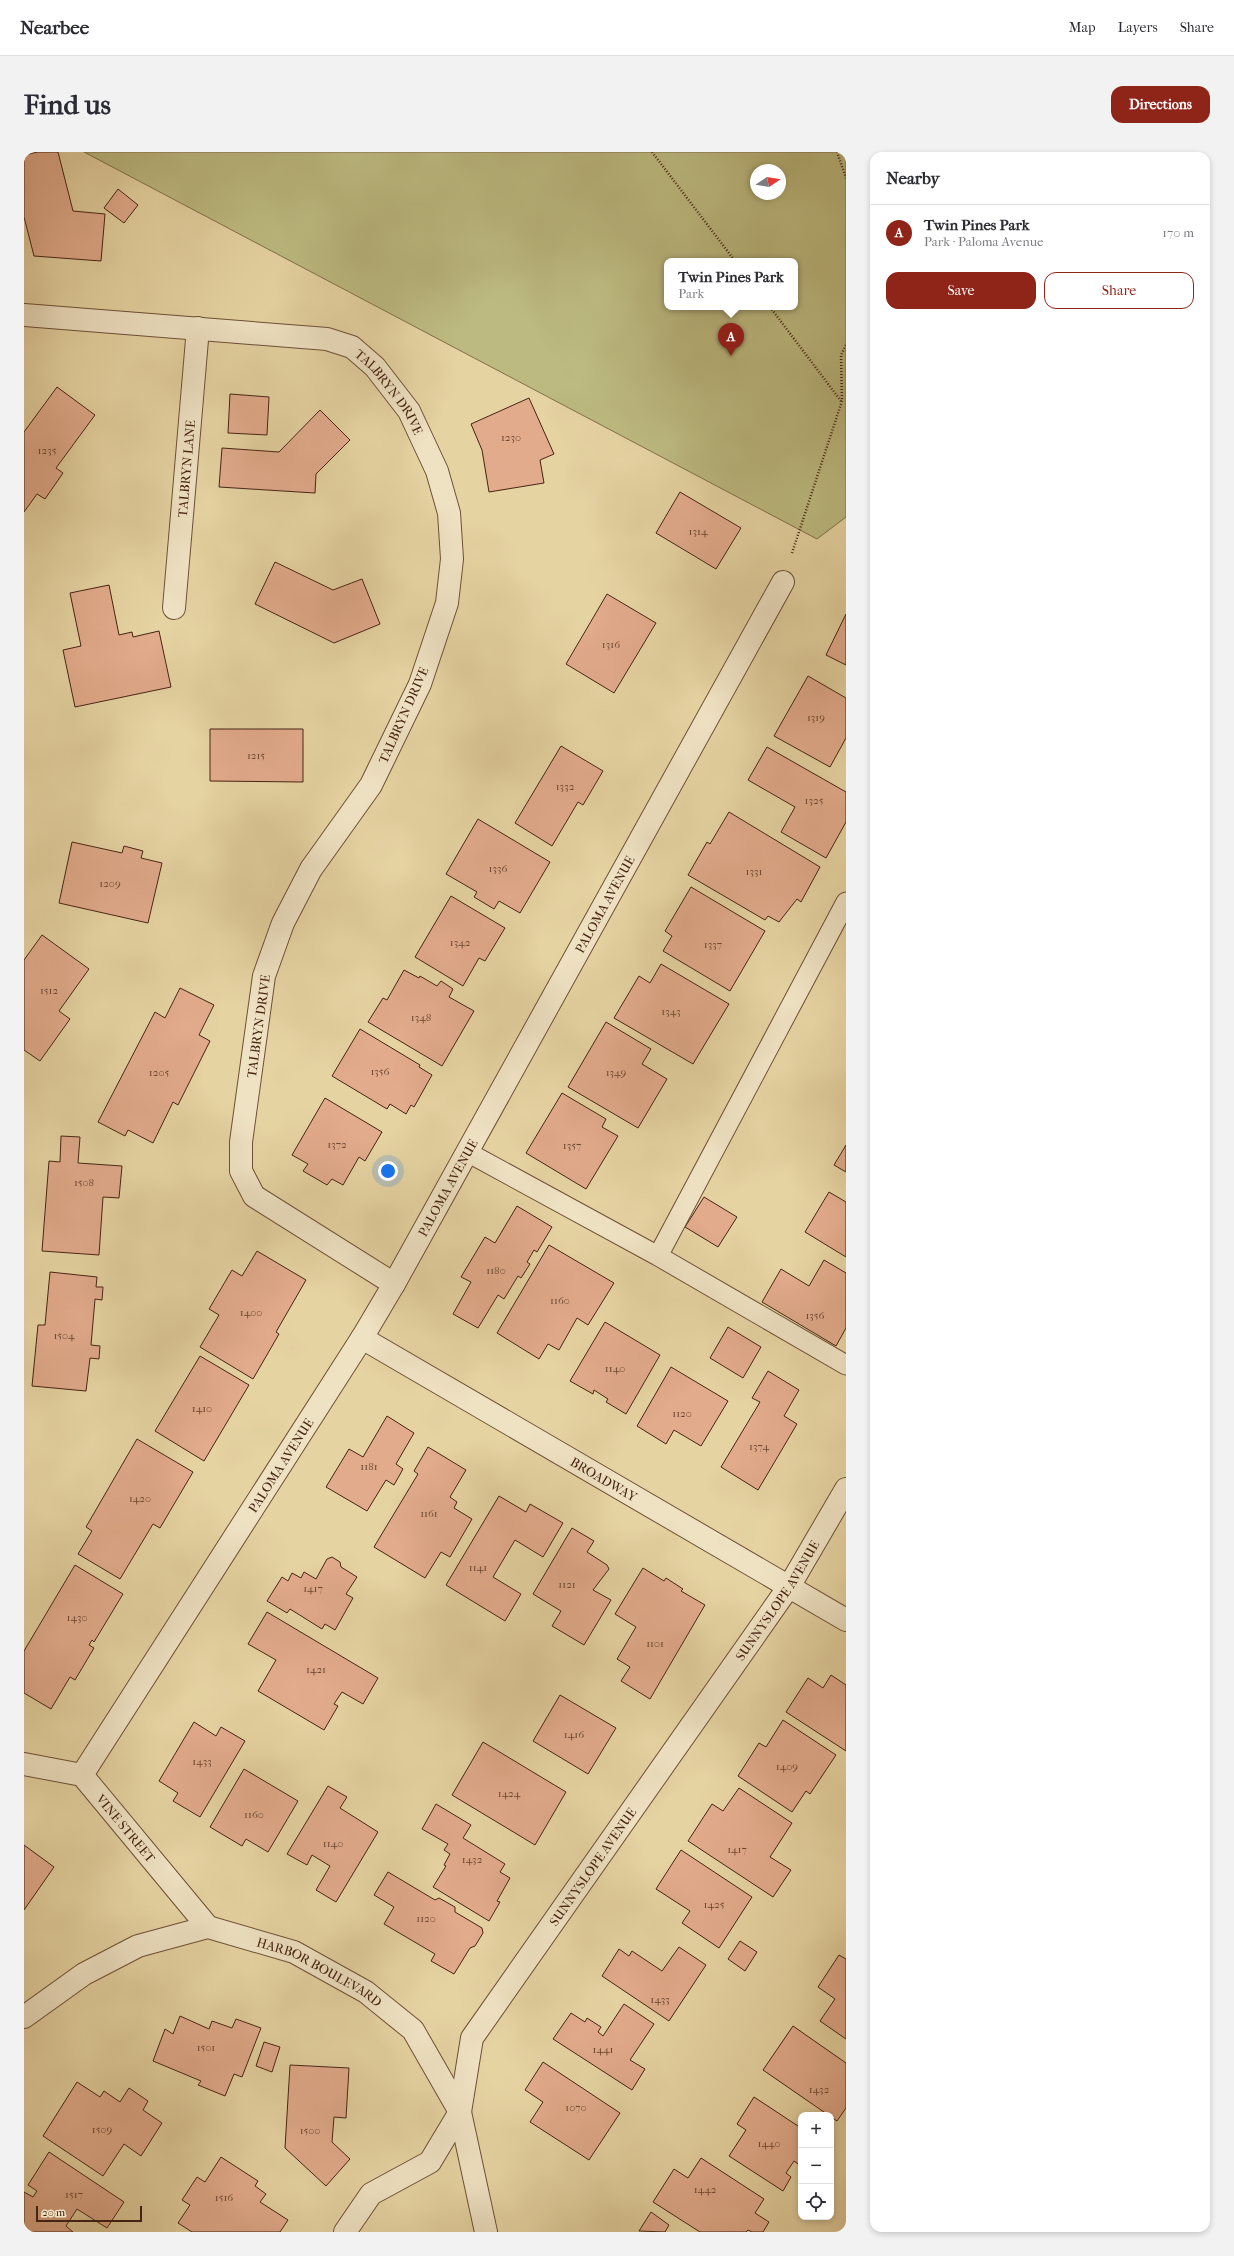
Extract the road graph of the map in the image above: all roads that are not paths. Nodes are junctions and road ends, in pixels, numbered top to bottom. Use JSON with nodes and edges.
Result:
{"nodes":[{"id":1,"x":24,"y":315,"type":"edge"},
{"id":2,"x":198,"y":328,"type":"junction"},
{"id":3,"x":783,"y":582,"type":"road end"},
{"id":4,"x":174,"y":608,"type":"dead end"},
{"id":5,"x":846,"y":902,"type":"edge"},
{"id":6,"x":467,"y":1152,"type":"junction"},
{"id":7,"x":658,"y":1256,"type":"junction"},
{"id":8,"x":394,"y":1284,"type":"junction"},
{"id":9,"x":362,"y":1338,"type":"junction"},
{"id":10,"x":846,"y":1365,"type":"edge"},
{"id":11,"x":846,"y":1488,"type":"edge"},
{"id":12,"x":790,"y":1585,"type":"junction"},
{"id":13,"x":846,"y":1620,"type":"edge"},
{"id":14,"x":24,"y":1764,"type":"edge"},
{"id":15,"x":82,"y":1775,"type":"junction"},
{"id":16,"x":208,"y":1927,"type":"junction"},
{"id":17,"x":25,"y":2015,"type":"edge"},
{"id":18,"x":460,"y":2112,"type":"junction"},
{"id":19,"x":345,"y":2232,"type":"edge"},
{"id":20,"x":486,"y":2232,"type":"edge"}],
"edges":[{"from":1,"to":2,"type":"street","name":"TALBRYN DRIVE"},
{"from":2,"to":4,"type":"street","name":"TALBRYN LANE"},
{"from":2,"to":8,"type":"street","name":"TALBRYN DRIVE"},
{"from":3,"to":6,"type":"street","name":"PALOMA AVENUE"},
{"from":5,"to":7,"type":"lane"},
{"from":6,"to":7,"type":"lane"},
{"from":6,"to":8,"type":"street","name":"PALOMA AVENUE"},
{"from":7,"to":10,"type":"lane"},
{"from":8,"to":9,"type":"street","name":"PALOMA AVENUE"},
{"from":9,"to":12,"type":"street","name":"BROADWAY"},
{"from":9,"to":15,"type":"street","name":"PALOMA AVENUE"},
{"from":11,"to":12,"type":"street","name":"SUNNYSLOPE AVENUE"},
{"from":12,"to":13,"type":"street","name":"BROADWAY"},
{"from":12,"to":18,"type":"street","name":"SUNNYSLOPE AVENUE"},
{"from":14,"to":15,"type":"street"},
{"from":15,"to":16,"type":"street","name":"VINE STREET"},
{"from":16,"to":17,"type":"street"},
{"from":16,"to":18,"type":"street","name":"HARBOR BOULEVARD"},
{"from":18,"to":19,"type":"street","name":"SUNNYSLOPE AVENUE"},
{"from":18,"to":20,"type":"street","name":"HARBOR BOULEVARD"}]}
